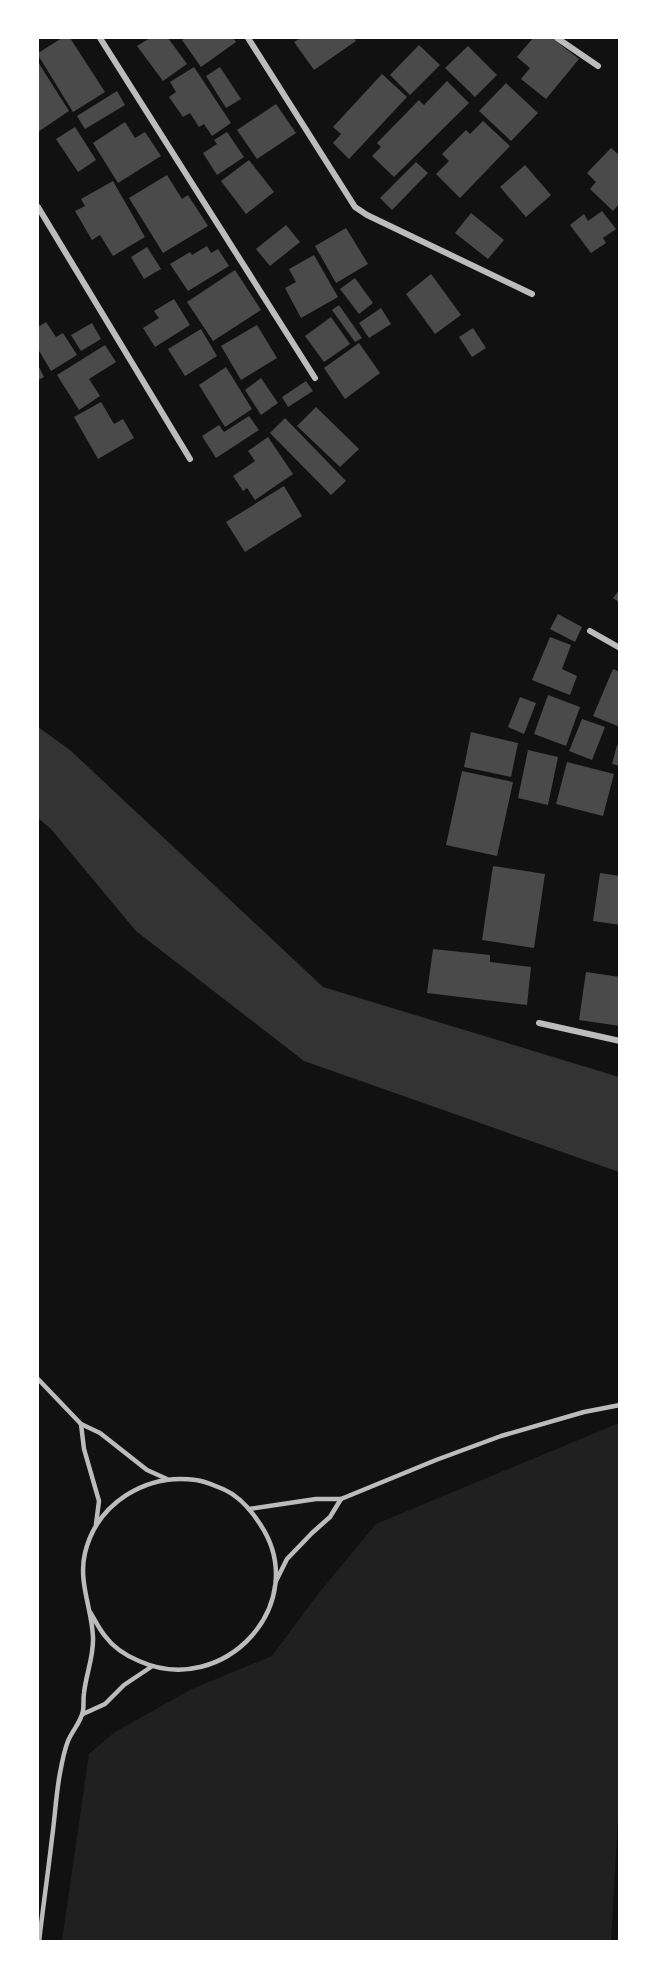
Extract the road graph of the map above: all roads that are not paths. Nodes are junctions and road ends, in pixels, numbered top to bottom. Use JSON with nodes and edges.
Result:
{"nodes":[{"id":1,"x":100,"y":38,"type":"edge"},
{"id":2,"x":248,"y":38,"type":"edge"},
{"id":3,"x":557,"y":38,"type":"edge"},
{"id":4,"x":598,"y":66,"type":"dead end"},
{"id":5,"x":38,"y":207,"type":"edge"},
{"id":6,"x":532,"y":294,"type":"dead end"},
{"id":7,"x":315,"y":378,"type":"dead end"},
{"id":8,"x":190,"y":459,"type":"dead end"},
{"id":9,"x":590,"y":631,"type":"dead end"},
{"id":10,"x":620,"y":648,"type":"edge"},
{"id":11,"x":539,"y":1023,"type":"dead end"},
{"id":12,"x":620,"y":1041,"type":"edge"},
{"id":13,"x":38,"y":1379,"type":"edge"},
{"id":14,"x":620,"y":1405,"type":"edge"},
{"id":15,"x":81,"y":1424,"type":"junction"},
{"id":16,"x":168,"y":1479,"type":"junction"},
{"id":17,"x":341,"y":1499,"type":"junction"},
{"id":18,"x":249,"y":1509,"type":"junction"},
{"id":19,"x":95,"y":1526,"type":"junction"},
{"id":20,"x":275,"y":1581,"type":"junction"},
{"id":21,"x":90,"y":1612,"type":"junction"},
{"id":22,"x":151,"y":1667,"type":"junction"},
{"id":23,"x":82,"y":1714,"type":"junction"},
{"id":24,"x":39,"y":1941,"type":"edge"}],
"edges":[{"from":1,"to":7,"type":"street"},
{"from":2,"to":6,"type":"street"},
{"from":3,"to":4,"type":"street"},
{"from":5,"to":8,"type":"street"},
{"from":9,"to":10,"type":"street"},
{"from":11,"to":12,"type":"street"},
{"from":13,"to":15,"type":"lane"},
{"from":14,"to":17,"type":"lane"},
{"from":15,"to":16,"type":"lane"},
{"from":15,"to":19,"type":"lane"},
{"from":16,"to":18,"type":"lane"},
{"from":16,"to":19,"type":"lane"},
{"from":17,"to":18,"type":"lane"},
{"from":17,"to":20,"type":"lane"},
{"from":18,"to":20,"type":"lane"},
{"from":19,"to":21,"type":"lane"},
{"from":20,"to":22,"type":"lane"},
{"from":21,"to":22,"type":"lane"},
{"from":21,"to":23,"type":"lane"},
{"from":22,"to":23,"type":"lane"},
{"from":23,"to":24,"type":"lane"}]}
